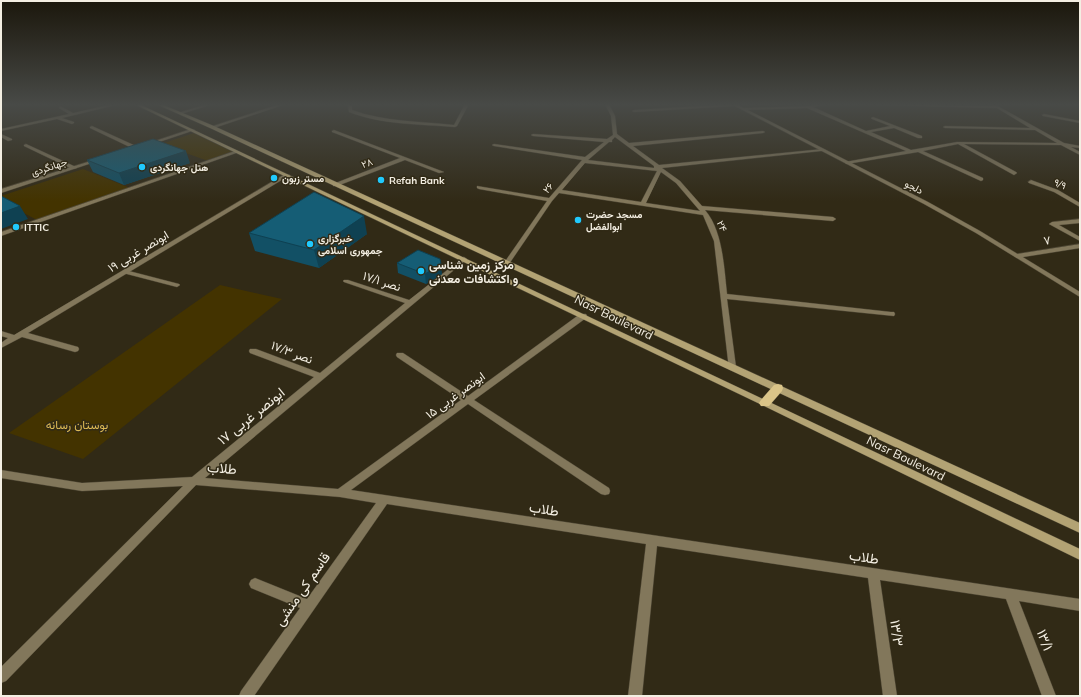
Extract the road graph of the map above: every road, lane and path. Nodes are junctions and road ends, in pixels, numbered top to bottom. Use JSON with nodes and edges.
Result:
{"nodes":[{"id":1,"x":4,"y":137,"type":"edge"},
{"id":2,"x":112,"y":137,"type":"edge"},
{"id":3,"x":172,"y":137,"type":"edge"},
{"id":4,"x":206,"y":137,"type":"edge"},
{"id":5,"x":232,"y":137,"type":"edge"},
{"id":6,"x":349,"y":137,"type":"edge"},
{"id":7,"x":553,"y":137,"type":"edge"},
{"id":8,"x":614,"y":137,"type":"edge"},
{"id":9,"x":617,"y":137,"type":"edge"},
{"id":10,"x":716,"y":137,"type":"edge"},
{"id":11,"x":795,"y":137,"type":"edge"},
{"id":12,"x":876,"y":137,"type":"edge"},
{"id":13,"x":1048,"y":137,"type":"edge"},
{"id":14,"x":10,"y":140,"type":"dead end"},
{"id":15,"x":610,"y":141,"type":"junction"},
{"id":16,"x":957,"y":143,"type":"junction"},
{"id":17,"x":1061,"y":144,"type":"junction"},
{"id":18,"x":26,"y":145,"type":"dead end"},
{"id":19,"x":494,"y":145,"type":"dead end"},
{"id":20,"x":628,"y":145,"type":"junction"},
{"id":21,"x":1080,"y":147,"type":"edge"},
{"id":22,"x":136,"y":148,"type":"junction"},
{"id":23,"x":129,"y":150,"type":"edge"},
{"id":24,"x":821,"y":150,"type":"junction"},
{"id":25,"x":918,"y":150,"type":"junction"},
{"id":26,"x":910,"y":151,"type":"junction"},
{"id":27,"x":238,"y":152,"type":"junction"},
{"id":28,"x":1080,"y":154,"type":"edge"},
{"id":29,"x":405,"y":158,"type":"junction"},
{"id":30,"x":102,"y":159,"type":"edge"},
{"id":31,"x":585,"y":160,"type":"junction"},
{"id":32,"x":847,"y":162,"type":"junction"},
{"id":33,"x":74,"y":168,"type":"junction"},
{"id":34,"x":658,"y":169,"type":"junction"},
{"id":35,"x":440,"y":172,"type":"dead end"},
{"id":36,"x":1014,"y":173,"type":"dead end"},
{"id":37,"x":287,"y":175,"type":"junction"},
{"id":38,"x":981,"y":179,"type":"dead end"},
{"id":39,"x":1031,"y":182,"type":"dead end"},
{"id":40,"x":335,"y":185,"type":"junction"},
{"id":41,"x":479,"y":187,"type":"dead end"},
{"id":42,"x":1,"y":191,"type":"edge"},
{"id":43,"x":558,"y":191,"type":"junction"},
{"id":44,"x":550,"y":200,"type":"junction"},
{"id":45,"x":643,"y":204,"type":"junction"},
{"id":46,"x":1080,"y":205,"type":"edge"},
{"id":47,"x":702,"y":211,"type":"junction"},
{"id":48,"x":833,"y":219,"type":"dead end"},
{"id":49,"x":1080,"y":221,"type":"edge"},
{"id":50,"x":1,"y":234,"type":"edge"},
{"id":51,"x":1080,"y":239,"type":"edge"},
{"id":52,"x":1080,"y":246,"type":"edge"},
{"id":53,"x":1017,"y":256,"type":"junction"},
{"id":54,"x":464,"y":259,"type":"junction"},
{"id":55,"x":507,"y":263,"type":"junction"},
{"id":56,"x":125,"y":272,"type":"junction"},
{"id":57,"x":346,"y":281,"type":"dead end"},
{"id":58,"x":177,"y":285,"type":"dead end"},
{"id":59,"x":1080,"y":295,"type":"edge"},
{"id":60,"x":723,"y":296,"type":"junction"},
{"id":61,"x":411,"y":303,"type":"junction"},
{"id":62,"x":891,"y":314,"type":"dead end"},
{"id":63,"x":583,"y":316,"type":"junction"},
{"id":64,"x":1,"y":333,"type":"edge"},
{"id":65,"x":21,"y":334,"type":"junction"},
{"id":66,"x":14,"y":338,"type":"junction"},
{"id":67,"x":1,"y":346,"type":"edge"},
{"id":68,"x":75,"y":349,"type":"dead end"},
{"id":69,"x":253,"y":350,"type":"dead end"},
{"id":70,"x":400,"y":355,"type":"dead end"},
{"id":71,"x":732,"y":367,"type":"junction"},
{"id":72,"x":322,"y":377,"type":"junction"},
{"id":73,"x":778,"y":388,"type":"junction"},
{"id":74,"x":468,"y":400,"type":"junction"},
{"id":75,"x":765,"y":403,"type":"junction"},
{"id":76,"x":1,"y":474,"type":"edge"},
{"id":77,"x":194,"y":481,"type":"junction"},
{"id":78,"x":605,"y":491,"type":"dead end"},
{"id":79,"x":340,"y":493,"type":"junction"},
{"id":80,"x":384,"y":500,"type":"junction"},
{"id":81,"x":1080,"y":528,"type":"edge"},
{"id":82,"x":652,"y":541,"type":"junction"},
{"id":83,"x":1080,"y":555,"type":"edge"},
{"id":84,"x":873,"y":574,"type":"junction"},
{"id":85,"x":255,"y":584,"type":"dead end"},
{"id":86,"x":1010,"y":595,"type":"junction"},
{"id":87,"x":1080,"y":605,"type":"edge"},
{"id":88,"x":309,"y":606,"type":"junction"},
{"id":89,"x":1,"y":676,"type":"edge"},
{"id":90,"x":246,"y":696,"type":"edge"},
{"id":91,"x":635,"y":696,"type":"edge"},
{"id":92,"x":890,"y":696,"type":"edge"},
{"id":93,"x":1049,"y":696,"type":"edge"}],
"edges":[{"from":1,"to":14,"type":"street"},
{"from":2,"to":22,"type":"street"},
{"from":3,"to":22,"type":"street"},
{"from":4,"to":27,"type":"main road","name":"Nasr Boulevard"},
{"from":5,"to":40,"type":"main road","name":"Nasr Boulevard"},
{"from":6,"to":29,"type":"street","name":"۲۸"},
{"from":7,"to":15,"type":"street"},
{"from":8,"to":15,"type":"street","name":"۲۶"},
{"from":9,"to":20,"type":"street","name":"۲۴"},
{"from":10,"to":20,"type":"street"},
{"from":11,"to":24,"type":"street","name":"دلجو"},
{"from":12,"to":26,"type":"street"},
{"from":13,"to":17,"type":"street"},
{"from":15,"to":31,"type":"street","name":"۲۶"},
{"from":16,"to":17,"type":"street"},
{"from":16,"to":25,"type":"street"},
{"from":16,"to":36,"type":"street"},
{"from":17,"to":21,"type":"street"},
{"from":17,"to":28,"type":"street"},
{"from":18,"to":33,"type":"street"},
{"from":19,"to":31,"type":"street"},
{"from":20,"to":34,"type":"street","name":"۲۴"},
{"from":22,"to":23,"type":"street"},
{"from":24,"to":32,"type":"street","name":"دلجو"},
{"from":24,"to":34,"type":"street"},
{"from":25,"to":26,"type":"street"},
{"from":25,"to":38,"type":"street"},
{"from":26,"to":32,"type":"street"},
{"from":27,"to":37,"type":"main road","name":"Nasr Boulevard"},
{"from":27,"to":50,"type":"street"},
{"from":29,"to":35,"type":"street","name":"۲۸"},
{"from":29,"to":40,"type":"street","name":"۲۸"},
{"from":30,"to":33,"type":"street","name":"جهانگردی"},
{"from":31,"to":34,"type":"street"},
{"from":31,"to":43,"type":"street","name":"۲۶"},
{"from":32,"to":53,"type":"street","name":"دلجو"},
{"from":33,"to":42,"type":"street","name":"جهانگردی"},
{"from":34,"to":45,"type":"street"},
{"from":34,"to":47,"type":"street","name":"۲۴"},
{"from":37,"to":54,"type":"main road","name":"Nasr Boulevard"},
{"from":37,"to":56,"type":"street","name":"ابونصر غربی ۱۹"},
{"from":39,"to":46,"type":"street","name":"۹/۹"},
{"from":40,"to":55,"type":"main road","name":"Nasr Boulevard"},
{"from":41,"to":44,"type":"street"},
{"from":43,"to":44,"type":"street","name":"۲۶"},
{"from":43,"to":45,"type":"street"},
{"from":44,"to":55,"type":"street","name":"۲۶"},
{"from":45,"to":47,"type":"street"},
{"from":47,"to":48,"type":"street"},
{"from":47,"to":60,"type":"street","name":"۲۴"},
{"from":49,"to":51,"type":"street"},
{"from":52,"to":53,"type":"street","name":"۷"},
{"from":53,"to":59,"type":"street","name":"دلجو"},
{"from":54,"to":61,"type":"street","name":"ابونصر غربی ۱۷"},
{"from":54,"to":63,"type":"main road","name":"Nasr Boulevard"},
{"from":55,"to":71,"type":"main road","name":"Nasr Boulevard"},
{"from":56,"to":58,"type":"street"},
{"from":56,"to":65,"type":"street","name":"ابونصر غربی ۱۹"},
{"from":57,"to":61,"type":"street","name":"نصر ۱۷/۱"},
{"from":60,"to":62,"type":"street"},
{"from":60,"to":71,"type":"street","name":"۲۴"},
{"from":61,"to":72,"type":"street","name":"ابونصر غربی ۱۷"},
{"from":63,"to":74,"type":"street","name":"ابونصر غربی ۱۵"},
{"from":63,"to":75,"type":"main road","name":"Nasr Boulevard"},
{"from":64,"to":66,"type":"street"},
{"from":65,"to":66,"type":"street","name":"ابونصر غربی ۱۹"},
{"from":65,"to":68,"type":"street"},
{"from":66,"to":67,"type":"street","name":"ابونصر غربی ۱۹"},
{"from":69,"to":72,"type":"street","name":"نصر ۱۷/۳"},
{"from":70,"to":74,"type":"street"},
{"from":71,"to":73,"type":"main road","name":"Nasr Boulevard"},
{"from":72,"to":77,"type":"street","name":"ابونصر غربی ۱۷"},
{"from":73,"to":75,"type":"main road"},
{"from":73,"to":81,"type":"main road","name":"Nasr Boulevard"},
{"from":74,"to":78,"type":"street"},
{"from":74,"to":79,"type":"street","name":"ابونصر غربی ۱۵"},
{"from":75,"to":83,"type":"main road","name":"Nasr Boulevard"},
{"from":76,"to":77,"type":"street","name":"طلاب"},
{"from":77,"to":79,"type":"street","name":"طلاب"},
{"from":77,"to":89,"type":"street","name":"ابونصر غربی ۱۷"},
{"from":79,"to":80,"type":"street","name":"طلاب"},
{"from":80,"to":82,"type":"street","name":"طلاب"},
{"from":80,"to":88,"type":"street","name":"قاسم کی منشی"},
{"from":82,"to":84,"type":"street","name":"طلاب"},
{"from":82,"to":91,"type":"street"},
{"from":84,"to":86,"type":"street","name":"طلاب"},
{"from":84,"to":92,"type":"street","name":"۱۳/۳"},
{"from":85,"to":88,"type":"street"},
{"from":86,"to":87,"type":"street","name":"طلاب"},
{"from":86,"to":93,"type":"street","name":"۱۳/۱"},
{"from":88,"to":90,"type":"street","name":"قاسم کی منشی"}]}
